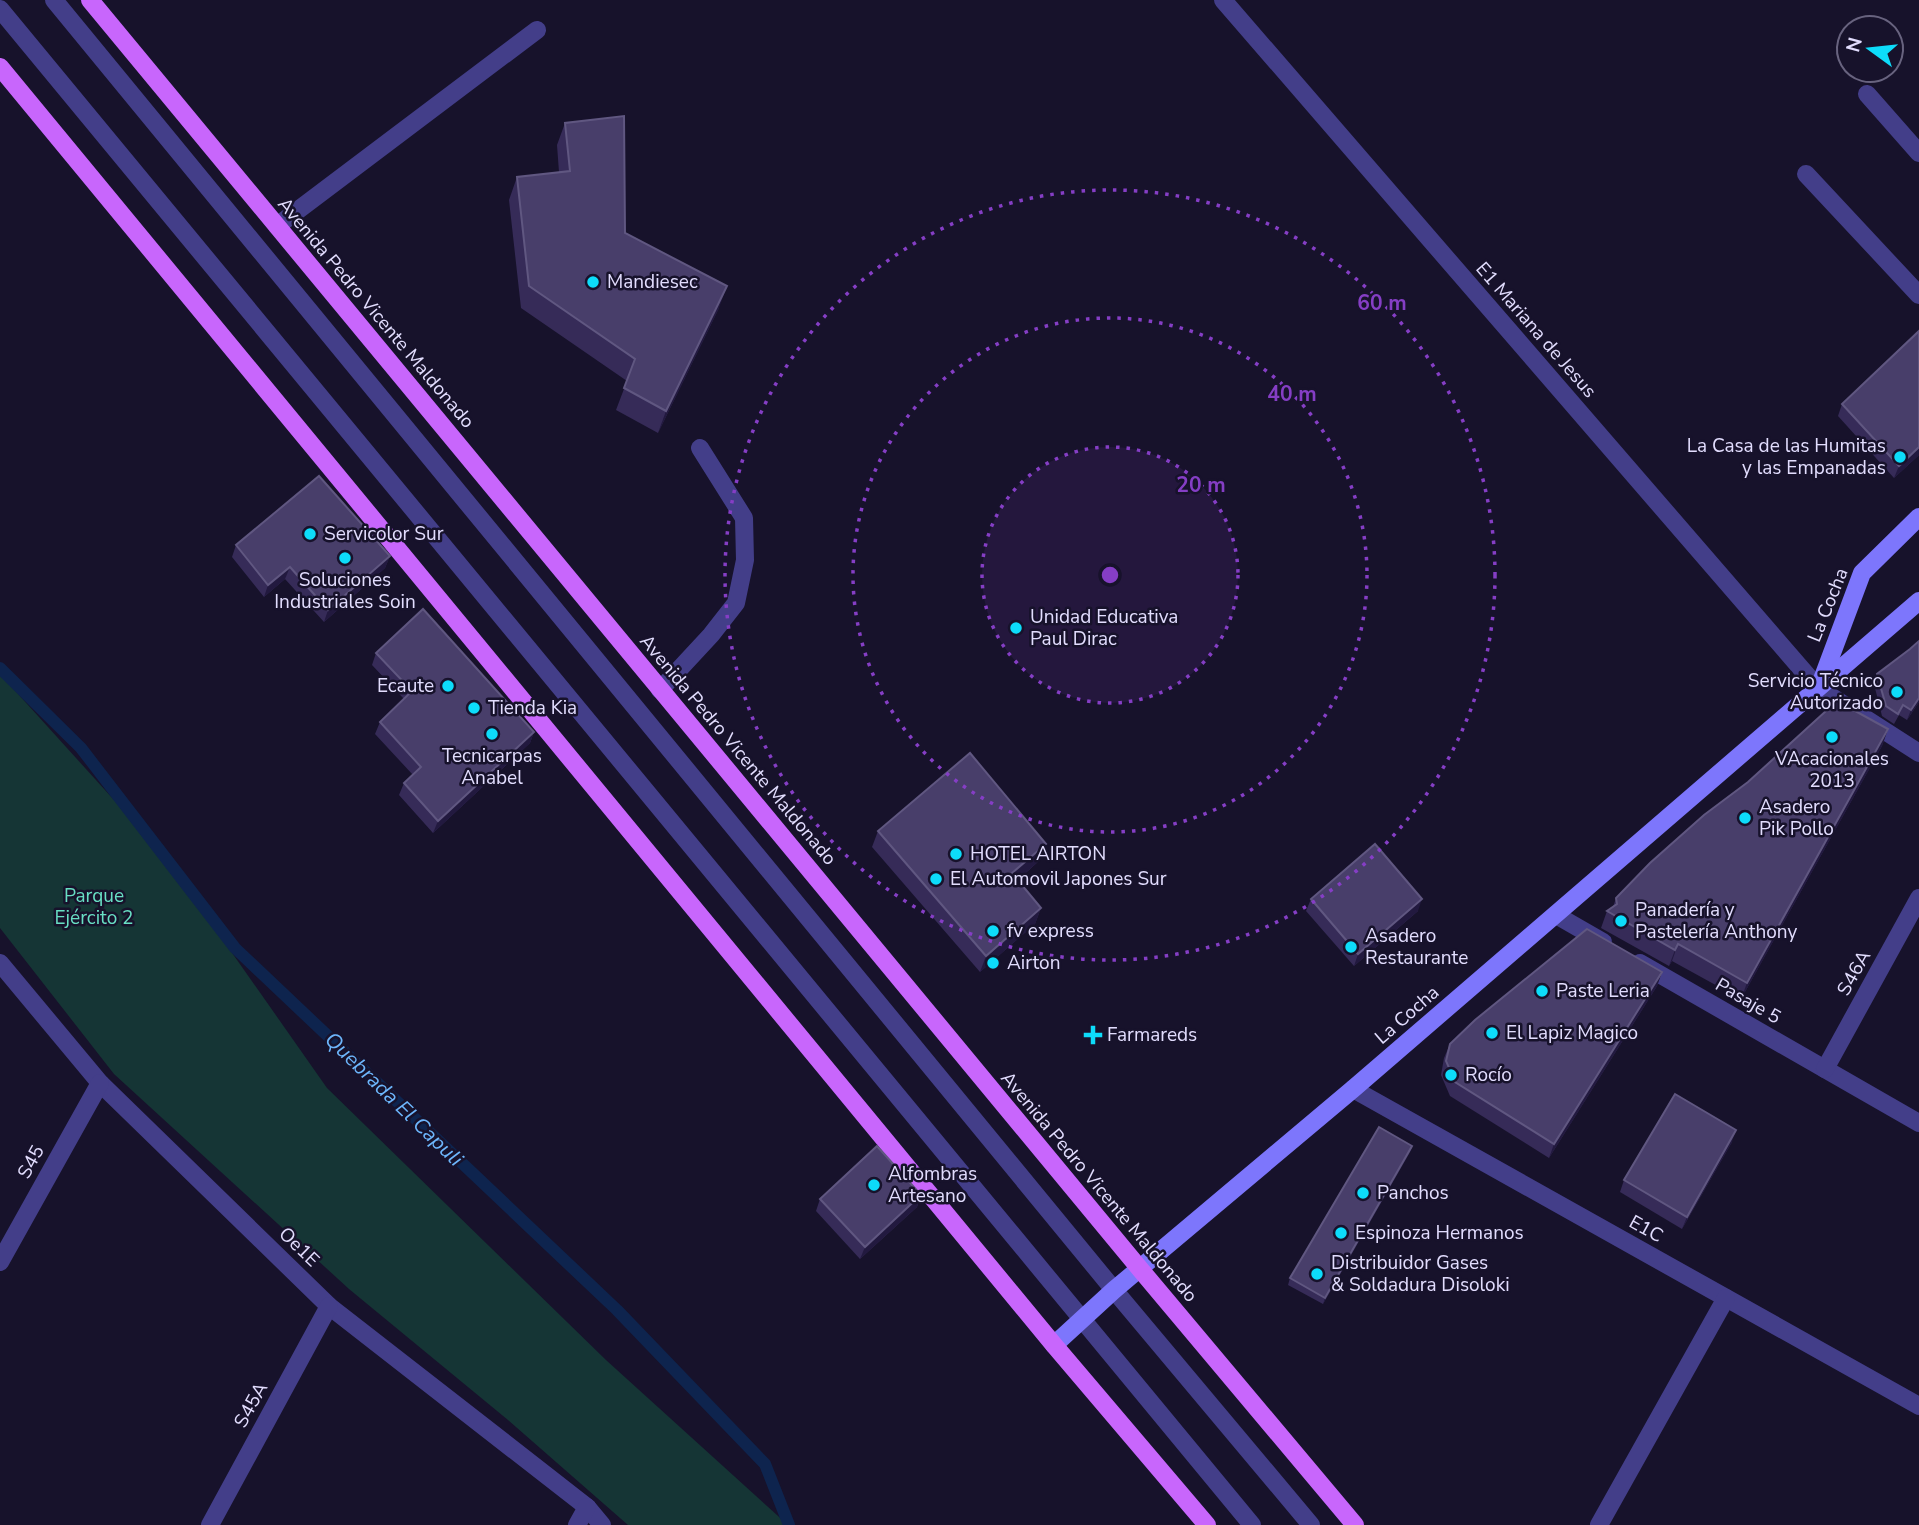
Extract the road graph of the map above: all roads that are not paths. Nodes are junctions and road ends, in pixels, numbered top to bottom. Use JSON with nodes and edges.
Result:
{"nodes":[{"id":1,"x":54,"y":0,"type":"edge"},
{"id":2,"x":90,"y":0,"type":"edge"},
{"id":3,"x":1223,"y":0,"type":"edge"},
{"id":4,"x":0,"y":9,"type":"edge"},
{"id":5,"x":537,"y":30,"type":"dead end"},
{"id":6,"x":0,"y":67,"type":"edge"},
{"id":7,"x":1867,"y":94,"type":"dead end"},
{"id":8,"x":1919,"y":153,"type":"edge"},
{"id":9,"x":1805,"y":174,"type":"dead end"},
{"id":10,"x":277,"y":226,"type":"junction"},
{"id":11,"x":1919,"y":295,"type":"edge"},
{"id":12,"x":700,"y":447,"type":"dead end"},
{"id":13,"x":1919,"y":517,"type":"edge"},
{"id":14,"x":1919,"y":601,"type":"edge"},
{"id":15,"x":1818,"y":688,"type":"junction"},
{"id":16,"x":660,"y":690,"type":"junction"},
{"id":17,"x":1919,"y":753,"type":"edge"},
{"id":18,"x":1919,"y":898,"type":"edge"},
{"id":19,"x":1556,"y":915,"type":"junction"},
{"id":20,"x":0,"y":963,"type":"edge"},
{"id":21,"x":1825,"y":1069,"type":"junction"},
{"id":22,"x":100,"y":1083,"type":"junction"},
{"id":23,"x":1353,"y":1089,"type":"junction"},
{"id":24,"x":1919,"y":1123,"type":"edge"},
{"id":25,"x":0,"y":1262,"type":"edge"},
{"id":26,"x":1140,"y":1269,"type":"junction"},
{"id":27,"x":1114,"y":1290,"type":"junction"},
{"id":28,"x":1726,"y":1298,"type":"junction"},
{"id":29,"x":329,"y":1306,"type":"junction"},
{"id":30,"x":1083,"y":1320,"type":"junction"},
{"id":31,"x":1054,"y":1345,"type":"junction"},
{"id":32,"x":1917,"y":1399,"type":"edge"},
{"id":33,"x":587,"y":1507,"type":"junction"},
{"id":34,"x":210,"y":1525,"type":"edge"},
{"id":35,"x":577,"y":1525,"type":"edge"},
{"id":36,"x":602,"y":1525,"type":"edge"},
{"id":37,"x":1207,"y":1525,"type":"edge"},
{"id":38,"x":1252,"y":1525,"type":"edge"},
{"id":39,"x":1311,"y":1525,"type":"edge"},
{"id":40,"x":1355,"y":1525,"type":"edge"},
{"id":41,"x":1599,"y":1525,"type":"edge"}],
"edges":[{"from":1,"to":27,"type":"street"},
{"from":2,"to":10,"type":"main road","name":"Avenida Pedro Vicente Maldonado"},
{"from":3,"to":15,"type":"street","name":"E1 Mariana de Jesus"},
{"from":4,"to":30,"type":"street"},
{"from":5,"to":10,"type":"street"},
{"from":6,"to":31,"type":"main road"},
{"from":7,"to":8,"type":"street"},
{"from":9,"to":11,"type":"street"},
{"from":10,"to":16,"type":"main road","name":"Avenida Pedro Vicente Maldonado"},
{"from":12,"to":16,"type":"street"},
{"from":13,"to":15,"type":"street","name":"La Cocha"},
{"from":14,"to":15,"type":"street","name":"La Cocha"},
{"from":15,"to":17,"type":"street","name":"E1 Mariana de Jesus"},
{"from":15,"to":19,"type":"street","name":"La Cocha"},
{"from":16,"to":26,"type":"main road","name":"Avenida Pedro Vicente Maldonado"},
{"from":18,"to":21,"type":"street","name":"S46A"},
{"from":19,"to":21,"type":"street","name":"Pasaje 5"},
{"from":19,"to":23,"type":"street","name":"La Cocha"},
{"from":20,"to":22,"type":"street","name":"Oe1E"},
{"from":21,"to":24,"type":"street","name":"Pasaje 5"},
{"from":22,"to":25,"type":"street","name":"S45"},
{"from":22,"to":29,"type":"street","name":"Oe1E"},
{"from":23,"to":26,"type":"street","name":"La Cocha"},
{"from":23,"to":28,"type":"street","name":"E1C"},
{"from":26,"to":27,"type":"street","name":"La Cocha"},
{"from":26,"to":40,"type":"main road","name":"Avenida Pedro Vicente Maldonado"},
{"from":27,"to":30,"type":"street","name":"La Cocha"},
{"from":27,"to":39,"type":"street"},
{"from":28,"to":32,"type":"street","name":"E1C"},
{"from":28,"to":41,"type":"street"},
{"from":29,"to":33,"type":"street","name":"Oe1E"},
{"from":29,"to":34,"type":"street","name":"S45A"},
{"from":30,"to":31,"type":"street","name":"La Cocha"},
{"from":30,"to":38,"type":"street"},
{"from":31,"to":37,"type":"main road"},
{"from":33,"to":35,"type":"street"},
{"from":33,"to":36,"type":"street","name":"Oe1E"}]}
